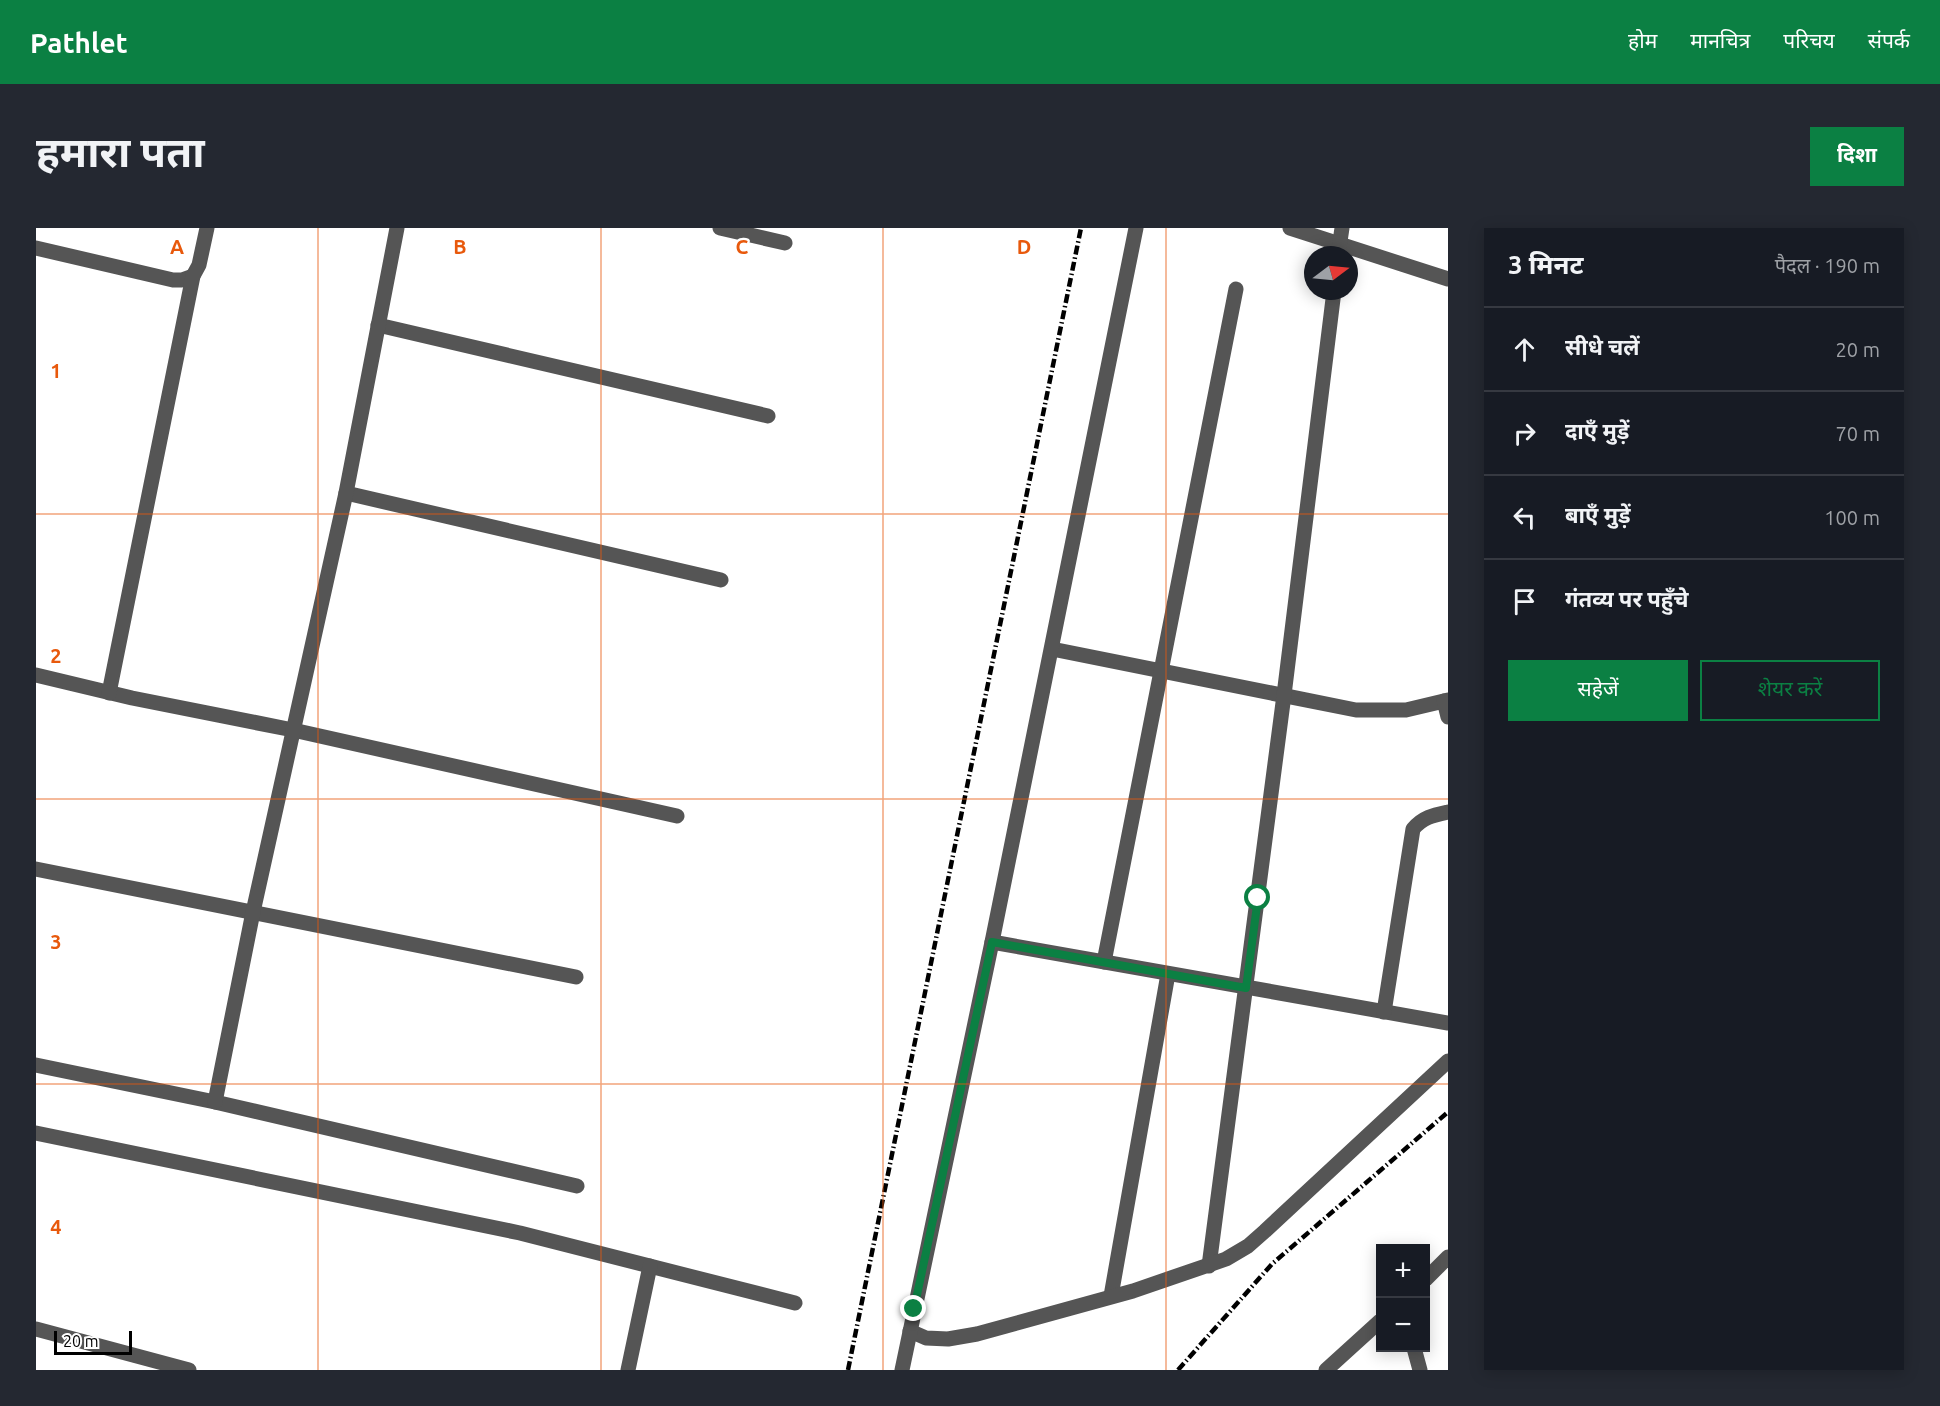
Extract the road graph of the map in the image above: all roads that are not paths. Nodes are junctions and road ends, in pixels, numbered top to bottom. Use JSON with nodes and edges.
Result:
{"nodes":[{"id":1,"x":207,"y":228,"type":"edge"},
{"id":2,"x":397,"y":228,"type":"edge"},
{"id":3,"x":720,"y":228,"type":"edge"},
{"id":4,"x":1136,"y":228,"type":"edge"},
{"id":5,"x":1290,"y":228,"type":"edge"},
{"id":6,"x":1340,"y":242,"type":"edge"},
{"id":7,"x":785,"y":243,"type":"dead end"},
{"id":8,"x":36,"y":248,"type":"edge"},
{"id":9,"x":193,"y":276,"type":"junction"},
{"id":10,"x":1448,"y":279,"type":"edge"},
{"id":11,"x":1236,"y":289,"type":"dead end"},
{"id":12,"x":1333,"y":300,"type":"edge"},
{"id":13,"x":378,"y":325,"type":"junction"},
{"id":14,"x":768,"y":416,"type":"dead end"},
{"id":15,"x":346,"y":494,"type":"junction"},
{"id":16,"x":721,"y":580,"type":"dead end"},
{"id":17,"x":1052,"y":649,"type":"junction"},
{"id":18,"x":1162,"y":671,"type":"junction"},
{"id":19,"x":36,"y":675,"type":"edge"},
{"id":20,"x":109,"y":693,"type":"junction"},
{"id":21,"x":1284,"y":695,"type":"junction"},
{"id":22,"x":1446,"y":700,"type":"edge"},
{"id":23,"x":1448,"y":717,"type":"edge"},
{"id":24,"x":293,"y":730,"type":"junction"},
{"id":25,"x":1448,"y":812,"type":"edge"},
{"id":26,"x":677,"y":816,"type":"dead end"},
{"id":27,"x":36,"y":870,"type":"edge"},
{"id":28,"x":254,"y":912,"type":"junction"},
{"id":29,"x":992,"y":942,"type":"junction"},
{"id":30,"x":1104,"y":962,"type":"junction"},
{"id":31,"x":1168,"y":974,"type":"junction"},
{"id":32,"x":576,"y":977,"type":"dead end"},
{"id":33,"x":1246,"y":988,"type":"junction"},
{"id":34,"x":1384,"y":1012,"type":"junction"},
{"id":35,"x":1448,"y":1023,"type":"edge"},
{"id":36,"x":1448,"y":1061,"type":"edge"},
{"id":37,"x":36,"y":1065,"type":"edge"},
{"id":38,"x":215,"y":1102,"type":"junction"},
{"id":39,"x":36,"y":1133,"type":"edge"},
{"id":40,"x":577,"y":1186,"type":"dead end"},
{"id":41,"x":1448,"y":1257,"type":"edge"},
{"id":42,"x":650,"y":1266,"type":"junction"},
{"id":43,"x":1209,"y":1266,"type":"junction"},
{"id":44,"x":1430,"y":1274,"type":"edge"},
{"id":45,"x":1111,"y":1296,"type":"junction"},
{"id":46,"x":795,"y":1304,"type":"dead end"},
{"id":47,"x":1376,"y":1325,"type":"edge"},
{"id":48,"x":36,"y":1329,"type":"edge"},
{"id":49,"x":910,"y":1331,"type":"junction"},
{"id":50,"x":1415,"y":1352,"type":"edge"},
{"id":51,"x":189,"y":1370,"type":"edge"},
{"id":52,"x":628,"y":1370,"type":"edge"},
{"id":53,"x":902,"y":1370,"type":"edge"},
{"id":54,"x":1326,"y":1370,"type":"edge"},
{"id":55,"x":1420,"y":1370,"type":"edge"}],
"edges":[{"from":1,"to":9,"type":"street"},
{"from":2,"to":13,"type":"street"},
{"from":3,"to":7,"type":"street"},
{"from":4,"to":17,"type":"street"},
{"from":5,"to":6,"type":"street"},
{"from":6,"to":10,"type":"street"},
{"from":8,"to":9,"type":"street"},
{"from":9,"to":20,"type":"street"},
{"from":11,"to":18,"type":"street"},
{"from":12,"to":21,"type":"street"},
{"from":13,"to":14,"type":"street"},
{"from":13,"to":15,"type":"street"},
{"from":15,"to":16,"type":"street"},
{"from":15,"to":24,"type":"street"},
{"from":17,"to":18,"type":"street"},
{"from":17,"to":29,"type":"street"},
{"from":18,"to":21,"type":"street"},
{"from":18,"to":30,"type":"street"},
{"from":19,"to":20,"type":"street"},
{"from":20,"to":24,"type":"street"},
{"from":21,"to":22,"type":"street"},
{"from":21,"to":33,"type":"street"},
{"from":22,"to":23,"type":"street"},
{"from":24,"to":26,"type":"street"},
{"from":24,"to":28,"type":"street"},
{"from":25,"to":34,"type":"street"},
{"from":27,"to":28,"type":"street"},
{"from":28,"to":32,"type":"street"},
{"from":28,"to":38,"type":"street"},
{"from":29,"to":30,"type":"street"},
{"from":29,"to":49,"type":"street"},
{"from":30,"to":31,"type":"street"},
{"from":31,"to":33,"type":"street"},
{"from":31,"to":45,"type":"street"},
{"from":33,"to":34,"type":"street"},
{"from":33,"to":43,"type":"street"},
{"from":34,"to":35,"type":"street"},
{"from":36,"to":43,"type":"street"},
{"from":37,"to":38,"type":"street"},
{"from":38,"to":40,"type":"street"},
{"from":39,"to":42,"type":"street"},
{"from":41,"to":44,"type":"street"},
{"from":42,"to":46,"type":"street"},
{"from":42,"to":52,"type":"street"},
{"from":43,"to":45,"type":"street"},
{"from":45,"to":49,"type":"street"},
{"from":47,"to":54,"type":"street"},
{"from":48,"to":51,"type":"street"},
{"from":49,"to":53,"type":"street"},
{"from":50,"to":55,"type":"street"}]}
